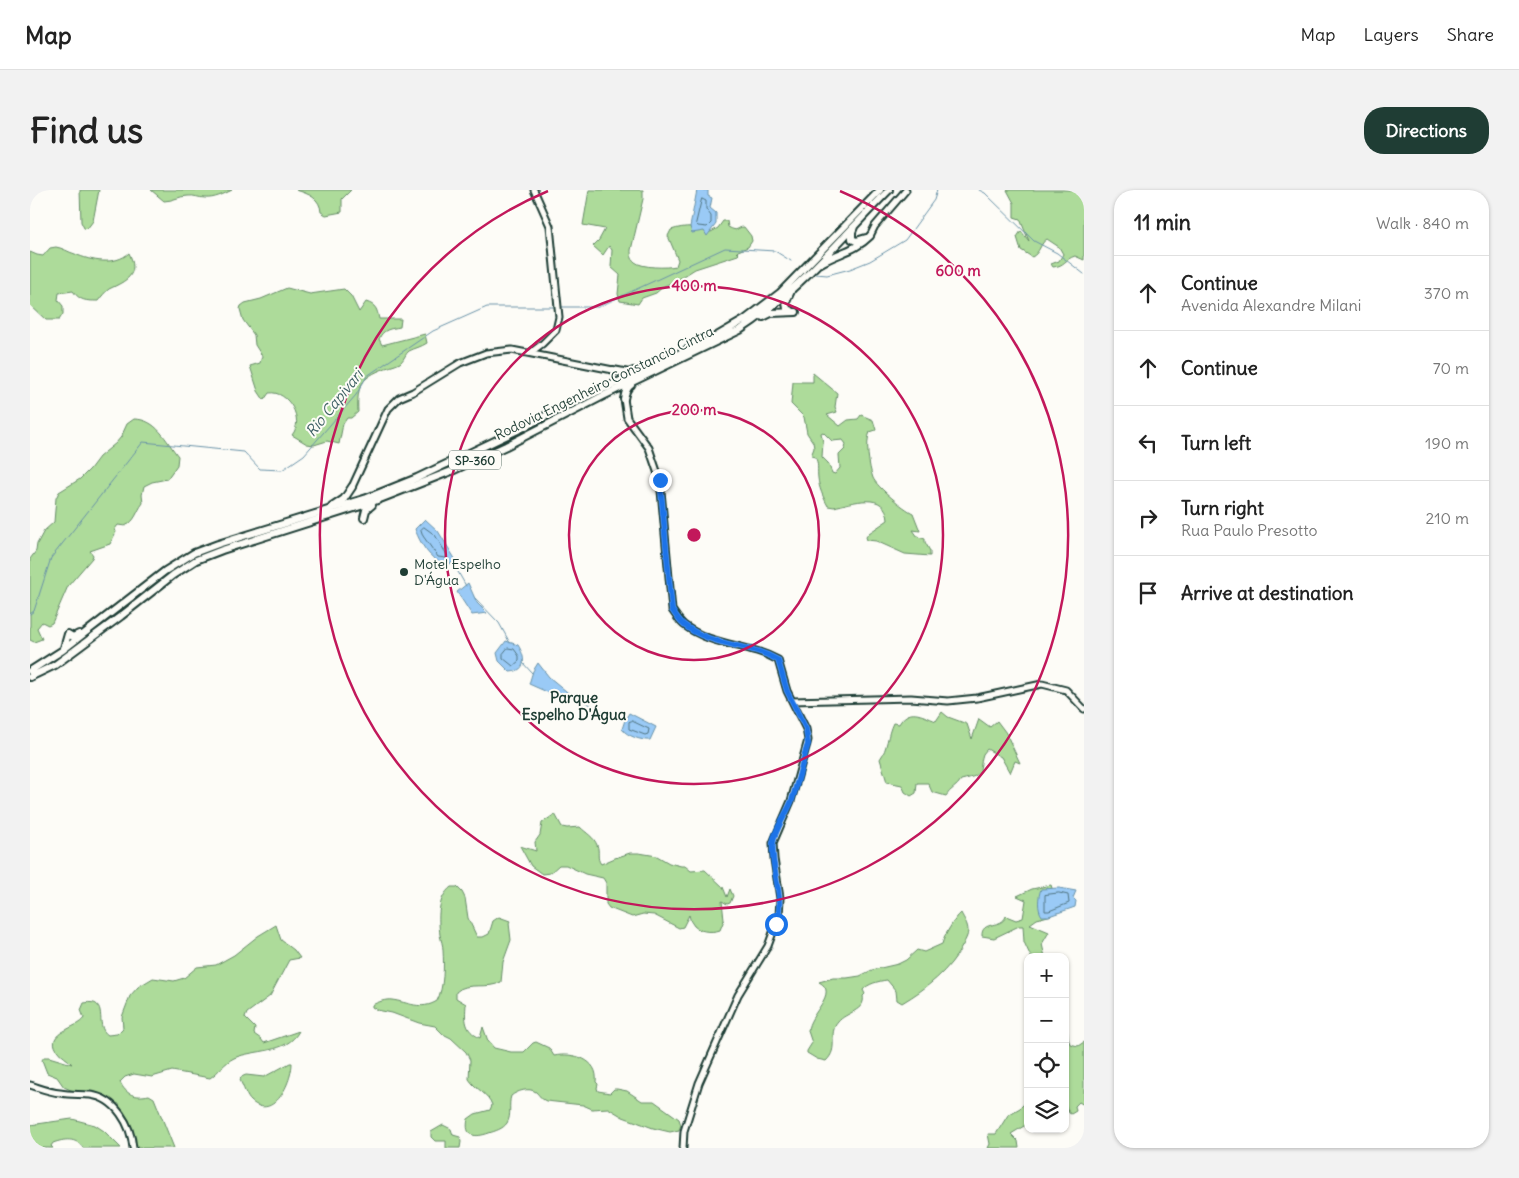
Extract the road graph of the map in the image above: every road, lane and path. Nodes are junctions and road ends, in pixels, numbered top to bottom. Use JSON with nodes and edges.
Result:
{"nodes":[{"id":1,"x":534,"y":190,"type":"edge"},
{"id":2,"x":880,"y":190,"type":"edge"},
{"id":3,"x":889,"y":190,"type":"edge"},
{"id":4,"x":906,"y":190,"type":"edge"},
{"id":5,"x":855,"y":225,"type":"junction"},
{"id":6,"x":870,"y":236,"type":"junction"},
{"id":7,"x":811,"y":270,"type":"junction"},
{"id":8,"x":792,"y":289,"type":"junction"},
{"id":9,"x":740,"y":330,"type":"junction"},
{"id":10,"x":530,"y":353,"type":"junction"},
{"id":11,"x":657,"y":363,"type":"junction"},
{"id":12,"x":613,"y":370,"type":"junction"},
{"id":13,"x":654,"y":372,"type":"junction"},
{"id":14,"x":600,"y":389,"type":"junction"},
{"id":15,"x":604,"y":396,"type":"junction"},
{"id":16,"x":624,"y":399,"type":"junction"},
{"id":17,"x":426,"y":481,"type":"junction"},
{"id":18,"x":352,"y":487,"type":"junction"},
{"id":19,"x":367,"y":498,"type":"junction"},
{"id":20,"x":326,"y":512,"type":"junction"},
{"id":21,"x":335,"y":515,"type":"junction"},
{"id":22,"x":30,"y":670,"type":"edge"},
{"id":23,"x":30,"y":677,"type":"edge"},
{"id":24,"x":792,"y":701,"type":"junction"},
{"id":25,"x":1084,"y":708,"type":"edge"},
{"id":26,"x":30,"y":1084,"type":"edge"},
{"id":27,"x":133,"y":1148,"type":"edge"},
{"id":28,"x":683,"y":1148,"type":"edge"}],
"edges":[{"from":1,"to":10,"type":"street"},
{"from":2,"to":11,"type":"highway","name":"Rodovia Engenheiro Constancio Cintra","number":"SP-360"},
{"from":3,"to":5,"type":"highway","name":"Rodovia Engenheiro Constancio Cintra","number":"SP-360"},
{"from":4,"to":6,"type":"street"},
{"from":5,"to":6,"type":"highway"},
{"from":5,"to":7,"type":"highway","name":"Rodovia Engenheiro Constancio Cintra","number":"SP-360"},
{"from":6,"to":7,"type":"highway"},
{"from":7,"to":8,"type":"highway","name":"Rodovia Engenheiro Constancio Cintra","number":"SP-360"},
{"from":8,"to":9,"type":"highway","name":"Rodovia Engenheiro Constancio Cintra","number":"SP-360"},
{"from":8,"to":9,"type":"highway"},
{"from":9,"to":13,"type":"highway","name":"Rodovia Engenheiro Constancio Cintra","number":"SP-360"},
{"from":10,"to":12,"type":"street"},
{"from":10,"to":18,"type":"street"},
{"from":11,"to":12,"type":"highway"},
{"from":11,"to":14,"type":"highway","name":"Rodovia Engenheiro Constancio Cintra","number":"SP-360"},
{"from":12,"to":14,"type":"highway"},
{"from":13,"to":15,"type":"highway","name":"Rodovia Engenheiro Constancio Cintra","number":"SP-360"},
{"from":13,"to":16,"type":"highway"},
{"from":14,"to":19,"type":"highway","name":"Rodovia Engenheiro Constancio Cintra","number":"SP-360"},
{"from":15,"to":16,"type":"highway"},
{"from":15,"to":17,"type":"highway","name":"Rodovia Engenheiro Constancio Cintra","number":"SP-360"},
{"from":16,"to":24,"type":"street"},
{"from":17,"to":21,"type":"highway","name":"Rodovia Engenheiro Constancio Cintra","number":"SP-360"},
{"from":17,"to":21,"type":"highway"},
{"from":18,"to":19,"type":"highway"},
{"from":18,"to":20,"type":"highway"},
{"from":19,"to":20,"type":"highway","name":"Rodovia Engenheiro Constancio Cintra","number":"SP-360"},
{"from":20,"to":22,"type":"highway","name":"Rodovia Engenheiro Constancio Cintra","number":"SP-360"},
{"from":21,"to":23,"type":"highway","name":"Rodovia Engenheiro Constancio Cintra","number":"SP-360"},
{"from":24,"to":25,"type":"street"},
{"from":24,"to":28,"type":"street"},
{"from":26,"to":27,"type":"street"}]}
